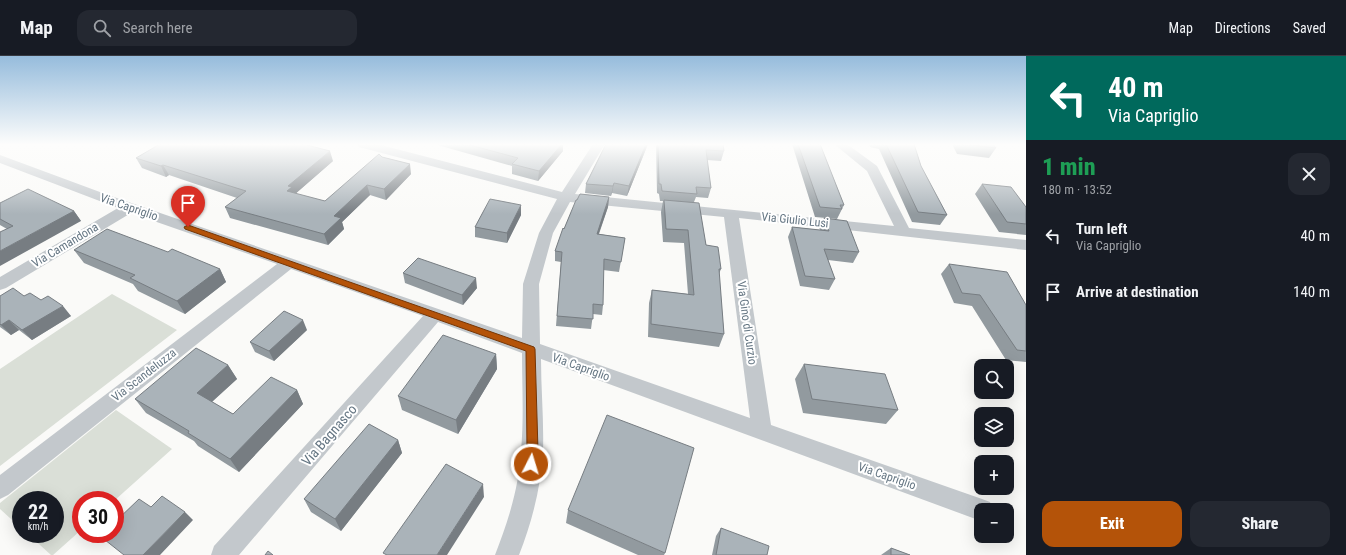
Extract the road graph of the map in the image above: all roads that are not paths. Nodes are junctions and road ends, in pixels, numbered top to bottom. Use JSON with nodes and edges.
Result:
{"nodes":[{"id":1,"x":22,"y":167,"type":"edge"},
{"id":2,"x":451,"y":167,"type":"edge"},
{"id":3,"x":585,"y":167,"type":"edge"},
{"id":4,"x":870,"y":167,"type":"edge"},
{"id":5,"x":564,"y":197,"type":"junction"},
{"id":6,"x":130,"y":207,"type":"junction"},
{"id":7,"x":732,"y":213,"type":"junction"},
{"id":8,"x":904,"y":232,"type":"junction"},
{"id":9,"x":1026,"y":245,"type":"edge"},
{"id":10,"x":289,"y":263,"type":"junction"},
{"id":11,"x":0,"y":284,"type":"edge"},
{"id":12,"x":435,"y":314,"type":"junction"},
{"id":13,"x":531,"y":349,"type":"junction"},
{"id":14,"x":762,"y":432,"type":"junction"},
{"id":15,"x":0,"y":488,"type":"edge"},
{"id":16,"x":974,"y":507,"type":"edge"},
{"id":17,"x":223,"y":555,"type":"edge"},
{"id":18,"x":508,"y":555,"type":"edge"}],
"edges":[{"from":1,"to":6,"type":"street","name":"Via Capriglio"},
{"from":2,"to":5,"type":"street","name":"Via Giulio Lusi"},
{"from":3,"to":5,"type":"street"},
{"from":4,"to":8,"type":"street"},
{"from":5,"to":7,"type":"street","name":"Via Giulio Lusi"},
{"from":5,"to":13,"type":"street"},
{"from":6,"to":10,"type":"street","name":"Via Capriglio"},
{"from":6,"to":11,"type":"street","name":"Via Camandona"},
{"from":7,"to":8,"type":"street","name":"Via Giulio Lusi"},
{"from":7,"to":14,"type":"street","name":"Via Gino di Curzio"},
{"from":8,"to":9,"type":"street","name":"Via Giulio Lusi"},
{"from":10,"to":12,"type":"street","name":"Via Capriglio"},
{"from":10,"to":15,"type":"street","name":"Via Scandeluzza"},
{"from":12,"to":13,"type":"street","name":"Via Capriglio"},
{"from":12,"to":17,"type":"street","name":"Via Bagnasco"},
{"from":13,"to":14,"type":"street","name":"Via Capriglio"},
{"from":13,"to":18,"type":"street"},
{"from":14,"to":16,"type":"street","name":"Via Capriglio"}]}
